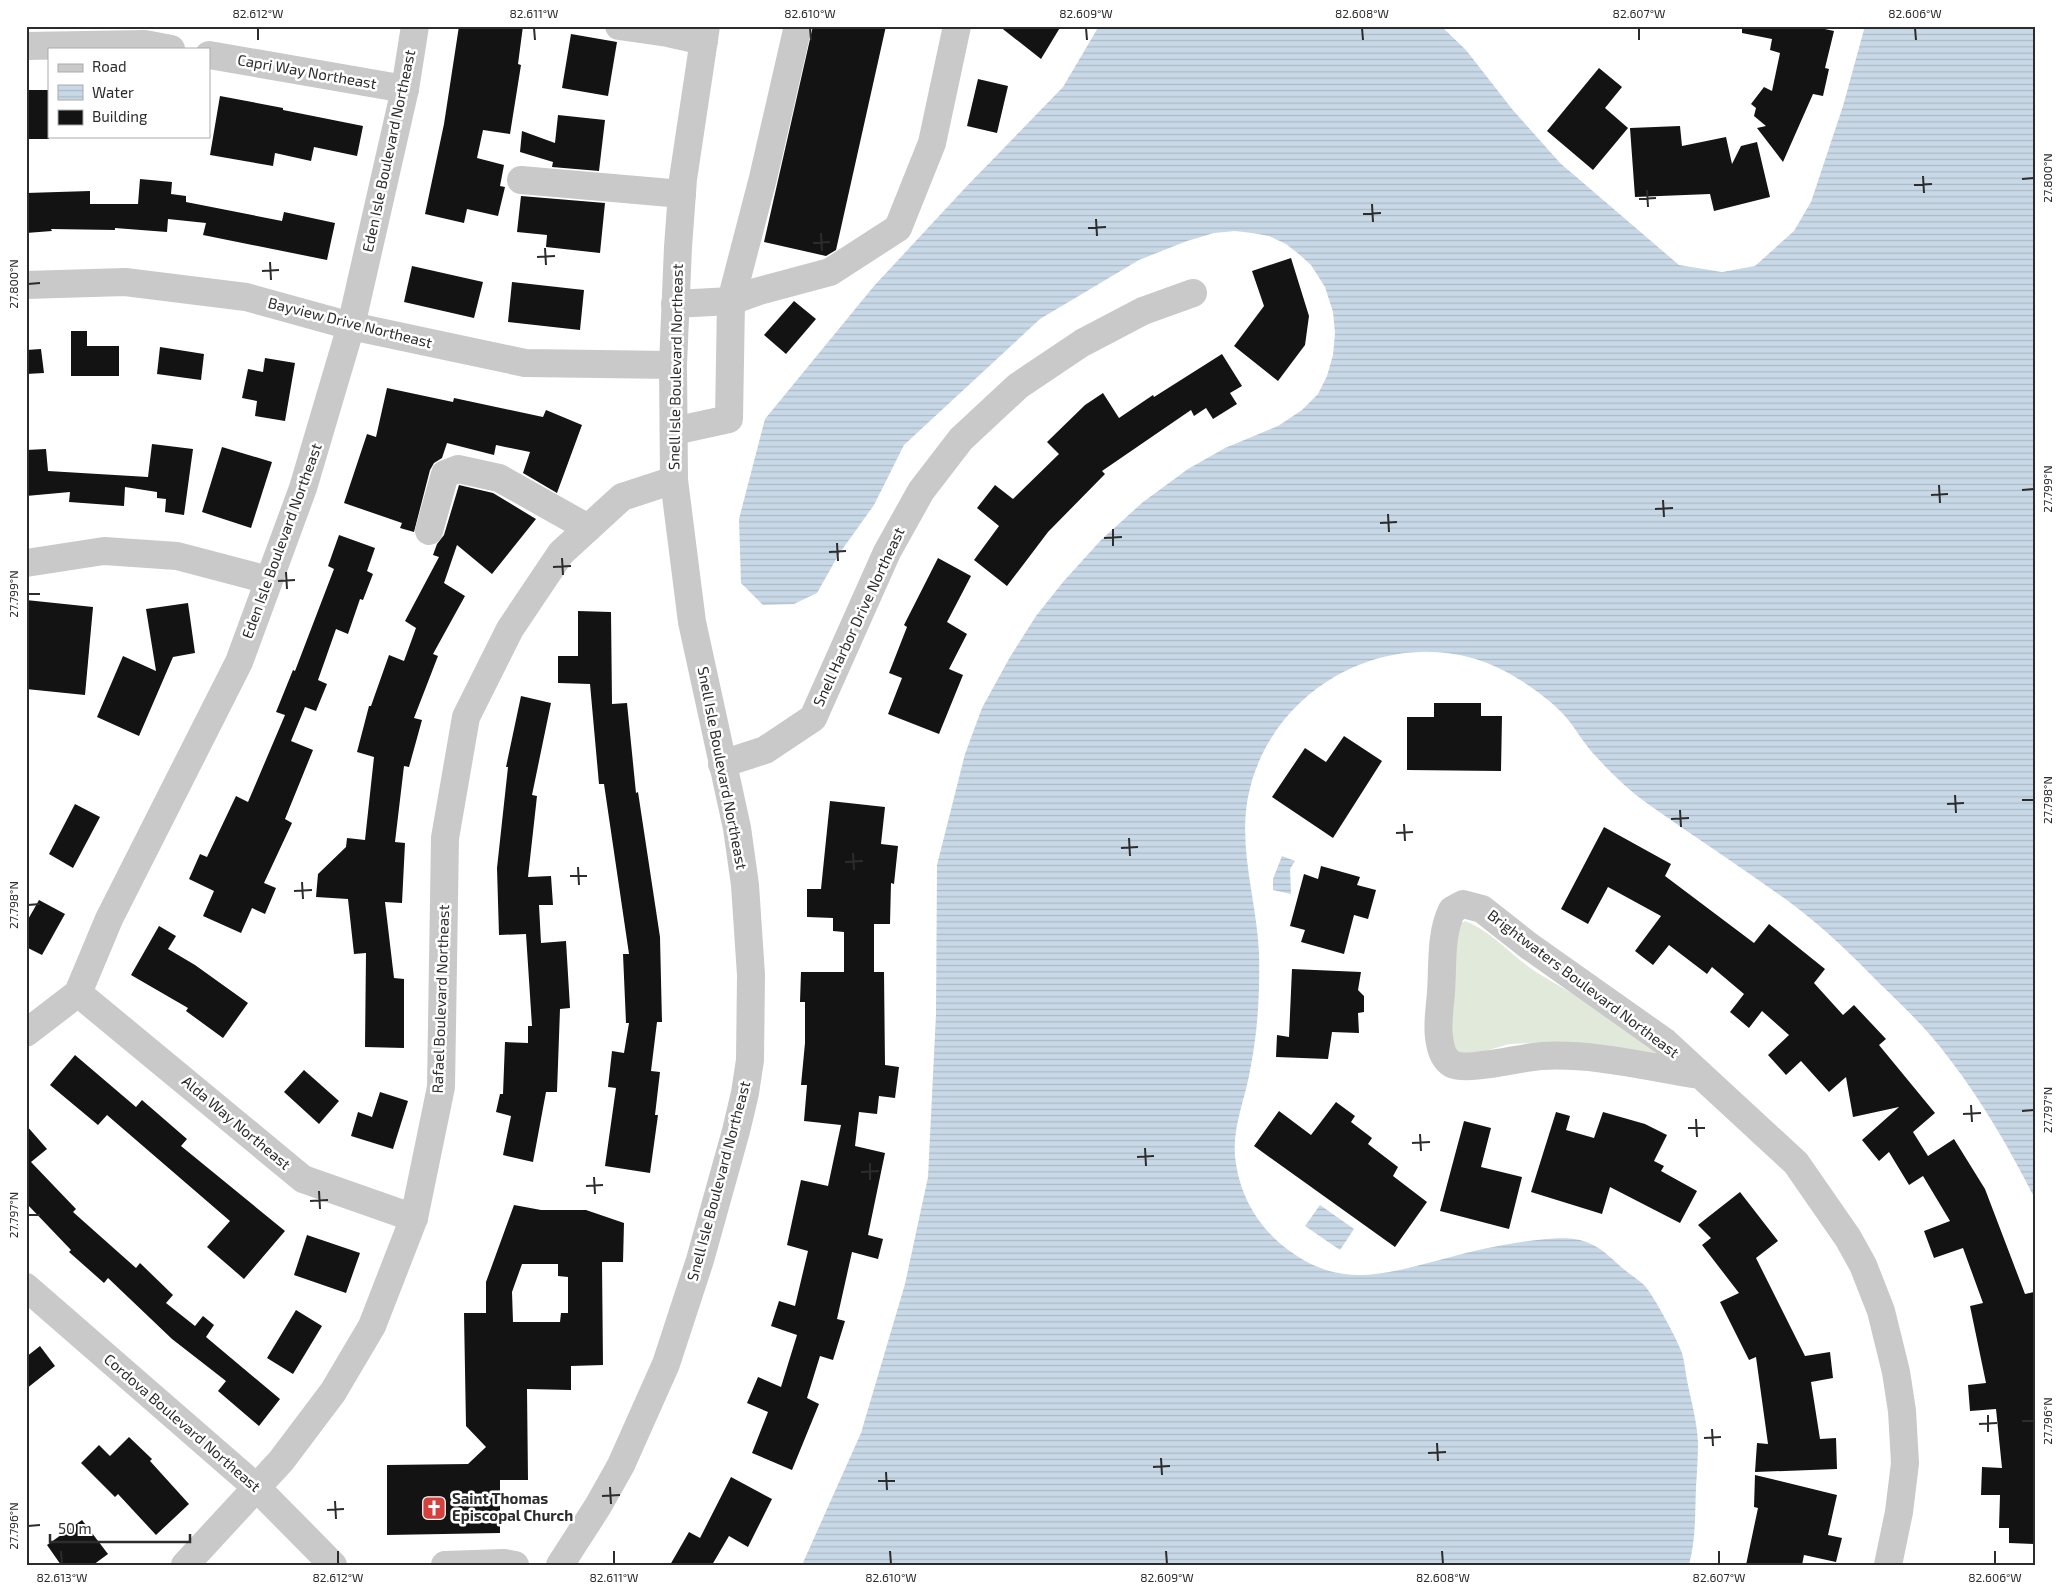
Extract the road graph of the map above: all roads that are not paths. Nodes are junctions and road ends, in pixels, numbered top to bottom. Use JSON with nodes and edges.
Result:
{"nodes":[{"id":1,"x":415,"y":26,"type":"edge"},
{"id":2,"x":619,"y":26,"type":"edge"},
{"id":3,"x":798,"y":26,"type":"edge"},
{"id":4,"x":949,"y":28,"type":"edge"},
{"id":5,"x":705,"y":34,"type":"edge"},
{"id":6,"x":145,"y":35,"type":"edge"},
{"id":7,"x":26,"y":46,"type":"edge"},
{"id":8,"x":169,"y":48,"type":"edge"},
{"id":9,"x":210,"y":55,"type":"edge"},
{"id":10,"x":405,"y":89,"type":"junction"},
{"id":11,"x":521,"y":180,"type":"dead end"},
{"id":12,"x":682,"y":194,"type":"junction"},
{"id":13,"x":26,"y":284,"type":"edge"},
{"id":14,"x":1193,"y":293,"type":"dead end"},
{"id":15,"x":730,"y":301,"type":"junction"},
{"id":16,"x":675,"y":304,"type":"junction"},
{"id":17,"x":351,"y":326,"type":"junction"},
{"id":18,"x":673,"y":365,"type":"junction"},
{"id":19,"x":674,"y":432,"type":"junction"},
{"id":20,"x":674,"y":480,"type":"junction"},
{"id":21,"x":588,"y":528,"type":"junction"},
{"id":22,"x":429,"y":531,"type":"dead end"},
{"id":23,"x":26,"y":563,"type":"edge"},
{"id":24,"x":268,"y":580,"type":"junction"},
{"id":25,"x":722,"y":764,"type":"junction"},
{"id":26,"x":78,"y":993,"type":"junction"},
{"id":27,"x":26,"y":1033,"type":"edge"},
{"id":28,"x":1700,"y":1075,"type":"junction"},
{"id":29,"x":414,"y":1218,"type":"junction"},
{"id":30,"x":27,"y":1289,"type":"edge"},
{"id":31,"x":258,"y":1488,"type":"junction"},
{"id":32,"x":185,"y":1565,"type":"edge"},
{"id":33,"x":333,"y":1565,"type":"edge"},
{"id":34,"x":445,"y":1565,"type":"edge"},
{"id":35,"x":515,"y":1565,"type":"edge"},
{"id":36,"x":560,"y":1565,"type":"edge"},
{"id":37,"x":1888,"y":1565,"type":"edge"}],
"edges":[{"from":1,"to":10,"type":"street","name":"Eden Isle Boulevard Northeast"},
{"from":2,"to":5,"type":"street"},
{"from":3,"to":15,"type":"street"},
{"from":4,"to":15,"type":"street"},
{"from":5,"to":12,"type":"street","name":"Snell Isle Boulevard Northeast"},
{"from":6,"to":7,"type":"street"},
{"from":6,"to":8,"type":"street"},
{"from":9,"to":10,"type":"street","name":"Capri Way Northeast"},
{"from":10,"to":17,"type":"street","name":"Eden Isle Boulevard Northeast"},
{"from":11,"to":12,"type":"street"},
{"from":12,"to":16,"type":"street","name":"Snell Isle Boulevard Northeast"},
{"from":13,"to":17,"type":"street","name":"Bayview Drive Northeast"},
{"from":14,"to":25,"type":"street","name":"Snell Harbor Drive Northeast"},
{"from":15,"to":16,"type":"street"},
{"from":15,"to":19,"type":"street"},
{"from":16,"to":18,"type":"street","name":"Snell Isle Boulevard Northeast"},
{"from":17,"to":18,"type":"street","name":"Bayview Drive Northeast"},
{"from":17,"to":24,"type":"street","name":"Eden Isle Boulevard Northeast"},
{"from":18,"to":19,"type":"street","name":"Snell Isle Boulevard Northeast"},
{"from":19,"to":20,"type":"street","name":"Snell Isle Boulevard Northeast"},
{"from":20,"to":21,"type":"street","name":"Rafael Boulevard Northeast"},
{"from":20,"to":25,"type":"street","name":"Snell Isle Boulevard Northeast"},
{"from":21,"to":22,"type":"street"},
{"from":21,"to":29,"type":"street","name":"Rafael Boulevard Northeast"},
{"from":23,"to":24,"type":"street"},
{"from":24,"to":26,"type":"street","name":"Eden Isle Boulevard Northeast"},
{"from":25,"to":36,"type":"street","name":"Snell Isle Boulevard Northeast"},
{"from":26,"to":27,"type":"street","name":"Eden Isle Boulevard Northeast"},
{"from":26,"to":29,"type":"street","name":"Alda Way Northeast"},
{"from":28,"to":28,"type":"street","name":"Brightwaters Boulevard Northeast"},
{"from":28,"to":37,"type":"street","name":"Brightwaters Boulevard Northeast"},
{"from":29,"to":31,"type":"street","name":"Rafael Boulevard Northeast"},
{"from":30,"to":31,"type":"street","name":"Cordova Boulevard Northeast"},
{"from":31,"to":32,"type":"street","name":"Rafael Boulevard Northeast"},
{"from":31,"to":33,"type":"street","name":"Cordova Boulevard Northeast"},
{"from":34,"to":35,"type":"street"}]}
